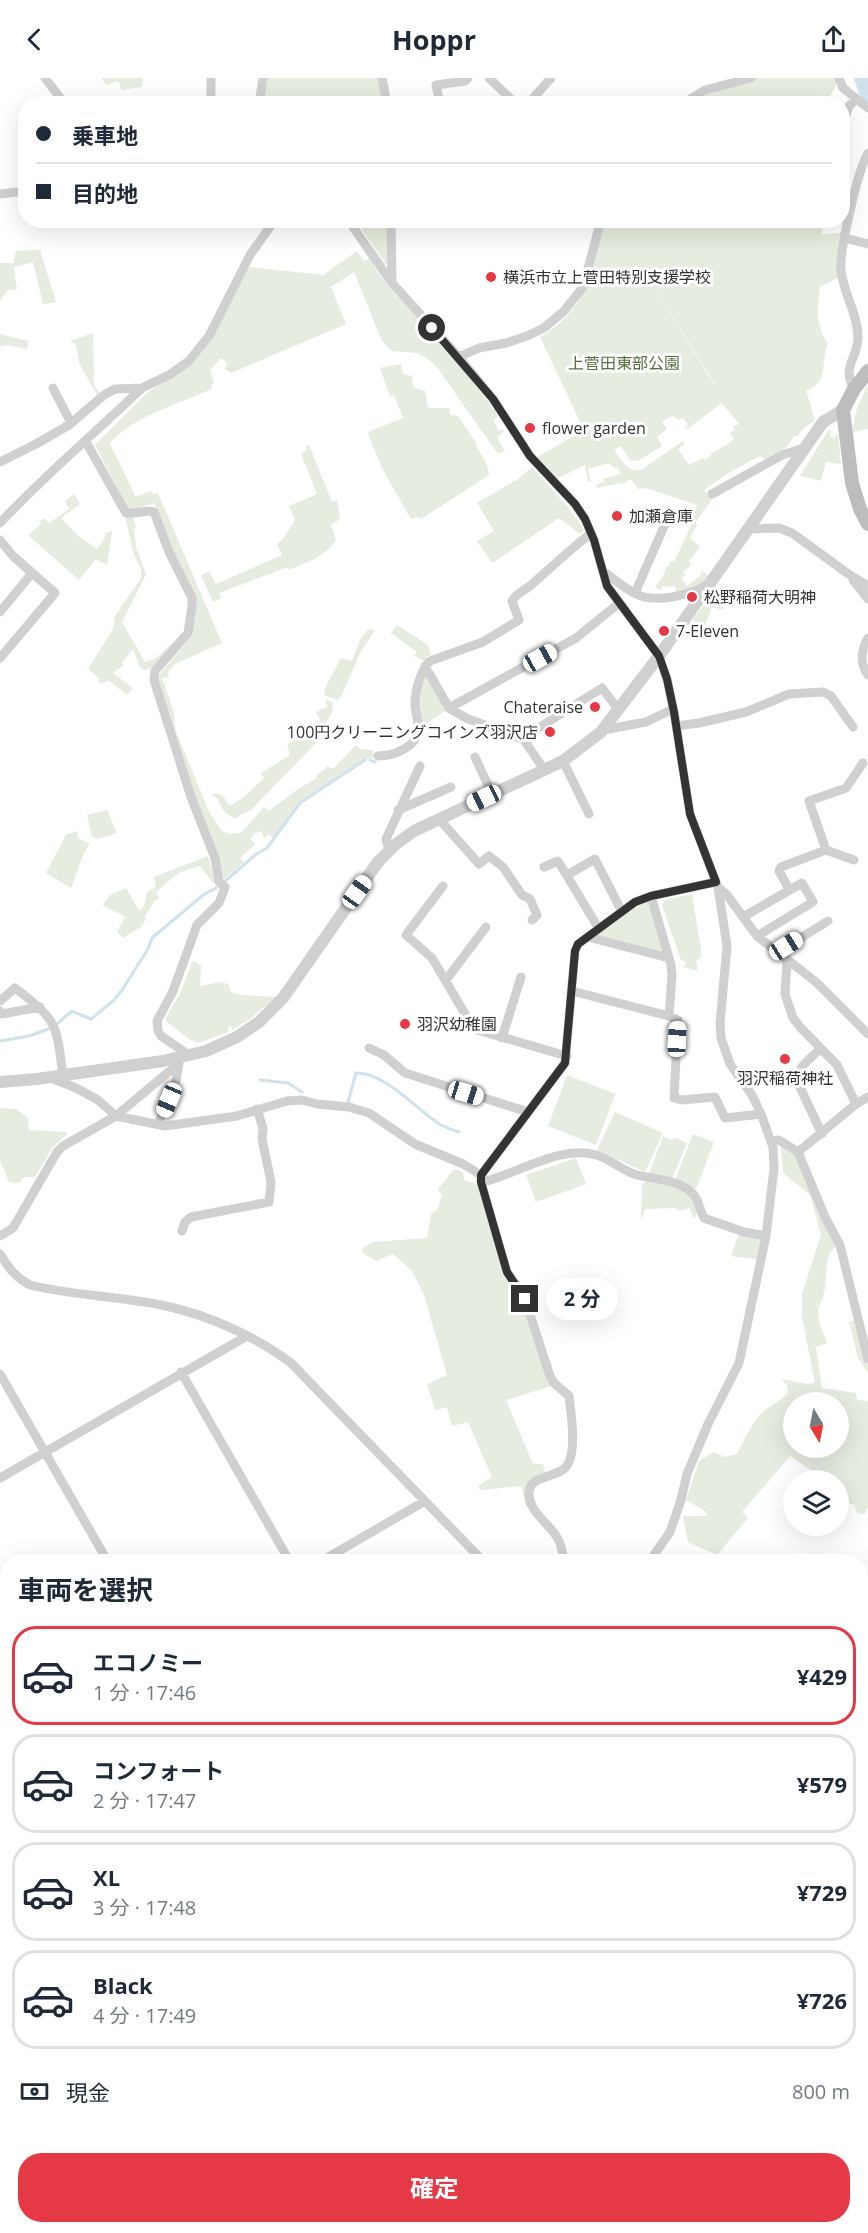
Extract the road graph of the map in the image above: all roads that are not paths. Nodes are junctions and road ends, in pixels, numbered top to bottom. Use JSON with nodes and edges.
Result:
{"nodes":[{"id":1,"x":45,"y":78,"type":"edge"},
{"id":2,"x":211,"y":78,"type":"edge"},
{"id":3,"x":263,"y":78,"type":"edge"},
{"id":4,"x":382,"y":78,"type":"edge"},
{"id":5,"x":468,"y":78,"type":"edge"},
{"id":6,"x":489,"y":78,"type":"edge"},
{"id":7,"x":551,"y":78,"type":"edge"},
{"id":8,"x":751,"y":78,"type":"edge"},
{"id":9,"x":838,"y":78,"type":"edge"},
{"id":10,"x":58,"y":96,"type":"edge"},
{"id":11,"x":211,"y":96,"type":"edge"},
{"id":12,"x":260,"y":96,"type":"edge"},
{"id":13,"x":385,"y":96,"type":"edge"},
{"id":14,"x":438,"y":96,"type":"edge"},
{"id":15,"x":508,"y":96,"type":"edge"},
{"id":16,"x":535,"y":96,"type":"edge"},
{"id":17,"x":695,"y":96,"type":"edge"},
{"id":18,"x":856,"y":99,"type":"junction"},
{"id":19,"x":850,"y":105,"type":"edge"},
{"id":20,"x":868,"y":108,"type":"edge"},
{"id":21,"x":868,"y":153,"type":"edge"},
{"id":22,"x":18,"y":192,"type":"edge"},
{"id":23,"x":0,"y":194,"type":"edge"},
{"id":24,"x":850,"y":217,"type":"edge"},
{"id":25,"x":269,"y":228,"type":"edge"},
{"id":26,"x":354,"y":228,"type":"edge"},
{"id":27,"x":391,"y":228,"type":"edge"},
{"id":28,"x":599,"y":228,"type":"edge"},
{"id":29,"x":847,"y":228,"type":"edge"},
{"id":30,"x":845,"y":238,"type":"junction"},
{"id":31,"x":868,"y":244,"type":"edge"},
{"id":32,"x":392,"y":284,"type":"junction"},
{"id":33,"x":459,"y":357,"type":"junction"},
{"id":34,"x":868,"y":371,"type":"edge"},
{"id":35,"x":53,"y":388,"type":"dead end"},
{"id":36,"x":142,"y":388,"type":"junction"},
{"id":37,"x":854,"y":389,"type":"junction"},
{"id":38,"x":843,"y":410,"type":"junction"},
{"id":39,"x":71,"y":423,"type":"junction"},
{"id":40,"x":86,"y":442,"type":"junction"},
{"id":41,"x":804,"y":448,"type":"junction"},
{"id":42,"x":0,"y":462,"type":"edge"},
{"id":43,"x":712,"y":494,"type":"dead end"},
{"id":44,"x":669,"y":515,"type":"dead end"},
{"id":45,"x":0,"y":523,"type":"edge"},
{"id":46,"x":868,"y":524,"type":"edge"},
{"id":47,"x":749,"y":530,"type":"junction"},
{"id":48,"x":591,"y":533,"type":"junction"},
{"id":49,"x":0,"y":540,"type":"edge"},
{"id":50,"x":604,"y":572,"type":"junction"},
{"id":51,"x":32,"y":573,"type":"junction"},
{"id":52,"x":847,"y":573,"type":"junction"},
{"id":53,"x":710,"y":584,"type":"junction"},
{"id":54,"x":868,"y":586,"type":"edge"},
{"id":55,"x":635,"y":593,"type":"junction"},
{"id":56,"x":868,"y":599,"type":"edge"},
{"id":57,"x":618,"y":604,"type":"junction"},
{"id":58,"x":0,"y":612,"type":"edge"},
{"id":59,"x":868,"y":638,"type":"edge"},
{"id":60,"x":659,"y":656,"type":"junction"},
{"id":61,"x":0,"y":658,"type":"edge"},
{"id":62,"x":425,"y":666,"type":"junction"},
{"id":63,"x":868,"y":675,"type":"edge"},
{"id":64,"x":449,"y":708,"type":"junction"},
{"id":65,"x":618,"y":709,"type":"junction"},
{"id":66,"x":674,"y":710,"type":"junction"},
{"id":67,"x":676,"y":726,"type":"junction"},
{"id":68,"x":853,"y":727,"type":"dead end"},
{"id":69,"x":603,"y":730,"type":"junction"},
{"id":70,"x":521,"y":739,"type":"junction"},
{"id":71,"x":378,"y":756,"type":"dead end"},
{"id":72,"x":475,"y":757,"type":"dead end"},
{"id":73,"x":563,"y":761,"type":"junction"},
{"id":74,"x":863,"y":763,"type":"dead end"},
{"id":75,"x":420,"y":766,"type":"dead end"},
{"id":76,"x":545,"y":771,"type":"junction"},
{"id":77,"x":451,"y":787,"type":"dead end"},
{"id":78,"x":492,"y":794,"type":"junction"},
{"id":79,"x":398,"y":810,"type":"junction"},
{"id":80,"x":588,"y":814,"type":"dead end"},
{"id":81,"x":439,"y":819,"type":"junction"},
{"id":82,"x":389,"y":850,"type":"junction"},
{"id":83,"x":826,"y":850,"type":"junction"},
{"id":84,"x":854,"y":860,"type":"dead end"},
{"id":85,"x":544,"y":867,"type":"dead end"},
{"id":86,"x":567,"y":875,"type":"junction"},
{"id":87,"x":717,"y":885,"type":"junction"},
{"id":88,"x":443,"y":886,"type":"dead end"},
{"id":89,"x":789,"y":889,"type":"junction"},
{"id":90,"x":651,"y":896,"type":"junction"},
{"id":91,"x":622,"y":912,"type":"junction"},
{"id":92,"x":743,"y":917,"type":"junction"},
{"id":93,"x":532,"y":920,"type":"dead end"},
{"id":94,"x":828,"y":921,"type":"dead end"},
{"id":95,"x":486,"y":927,"type":"dead end"},
{"id":96,"x":599,"y":929,"type":"junction"},
{"id":97,"x":757,"y":936,"type":"junction"},
{"id":98,"x":588,"y":937,"type":"junction"},
{"id":99,"x":669,"y":958,"type":"junction"},
{"id":100,"x":783,"y":958,"type":"junction"},
{"id":101,"x":521,"y":977,"type":"dead end"},
{"id":102,"x":446,"y":980,"type":"junction"},
{"id":103,"x":572,"y":991,"type":"junction"},
{"id":104,"x":0,"y":1001,"type":"edge"},
{"id":105,"x":40,"y":1007,"type":"junction"},
{"id":106,"x":0,"y":1011,"type":"edge"},
{"id":107,"x":669,"y":1016,"type":"junction"},
{"id":108,"x":868,"y":1034,"type":"edge"},
{"id":109,"x":502,"y":1038,"type":"junction"},
{"id":110,"x":369,"y":1048,"type":"dead end"},
{"id":111,"x":820,"y":1048,"type":"junction"},
{"id":112,"x":567,"y":1056,"type":"junction"},
{"id":113,"x":182,"y":1059,"type":"junction"},
{"id":114,"x":63,"y":1075,"type":"junction"},
{"id":115,"x":49,"y":1077,"type":"junction"},
{"id":116,"x":0,"y":1082,"type":"edge"},
{"id":117,"x":868,"y":1097,"type":"edge"},
{"id":118,"x":856,"y":1104,"type":"junction"},
{"id":119,"x":257,"y":1109,"type":"junction"},
{"id":120,"x":528,"y":1112,"type":"junction"},
{"id":121,"x":761,"y":1114,"type":"junction"},
{"id":122,"x":116,"y":1116,"type":"junction"},
{"id":123,"x":159,"y":1124,"type":"junction"},
{"id":124,"x":822,"y":1134,"type":"junction"},
{"id":125,"x":771,"y":1141,"type":"junction"},
{"id":126,"x":798,"y":1152,"type":"junction"},
{"id":127,"x":481,"y":1175,"type":"junction"},
{"id":128,"x":182,"y":1231,"type":"dead end"},
{"id":129,"x":0,"y":1236,"type":"edge"},
{"id":130,"x":766,"y":1236,"type":"junction"},
{"id":131,"x":0,"y":1254,"type":"edge"},
{"id":132,"x":247,"y":1336,"type":"junction"},
{"id":133,"x":868,"y":1359,"type":"edge"},
{"id":134,"x":181,"y":1372,"type":"junction"},
{"id":135,"x":0,"y":1374,"type":"edge"},
{"id":136,"x":45,"y":1452,"type":"junction"},
{"id":137,"x":0,"y":1478,"type":"edge"},
{"id":138,"x":425,"y":1501,"type":"junction"},
{"id":139,"x":103,"y":1554,"type":"edge"},
{"id":140,"x":285,"y":1554,"type":"edge"},
{"id":141,"x":334,"y":1554,"type":"edge"},
{"id":142,"x":476,"y":1554,"type":"edge"},
{"id":143,"x":562,"y":1554,"type":"edge"},
{"id":144,"x":655,"y":1554,"type":"edge"}],
"edges":[{"from":1,"to":10,"type":"street"},
{"from":2,"to":11,"type":"street"},
{"from":3,"to":12,"type":"street"},
{"from":4,"to":13,"type":"street"},
{"from":5,"to":14,"type":"street"},
{"from":6,"to":15,"type":"street"},
{"from":7,"to":16,"type":"street"},
{"from":8,"to":17,"type":"street"},
{"from":9,"to":18,"type":"street"},
{"from":18,"to":19,"type":"street"},
{"from":18,"to":20,"type":"street"},
{"from":21,"to":24,"type":"street"},
{"from":22,"to":23,"type":"street"},
{"from":25,"to":36,"type":"street"},
{"from":26,"to":32,"type":"street"},
{"from":27,"to":32,"type":"street"},
{"from":28,"to":33,"type":"street"},
{"from":29,"to":30,"type":"street"},
{"from":30,"to":31,"type":"street"},
{"from":30,"to":37,"type":"street"},
{"from":32,"to":33,"type":"street"},
{"from":33,"to":48,"type":"street"},
{"from":34,"to":37,"type":"main road"},
{"from":35,"to":39,"type":"street"},
{"from":36,"to":39,"type":"street"},
{"from":36,"to":40,"type":"street"},
{"from":37,"to":38,"type":"main road"},
{"from":38,"to":41,"type":"street"},
{"from":38,"to":46,"type":"main road"},
{"from":39,"to":42,"type":"street"},
{"from":40,"to":45,"type":"street"},
{"from":40,"to":113,"type":"street"},
{"from":41,"to":43,"type":"street"},
{"from":41,"to":47,"type":"street"},
{"from":44,"to":55,"type":"street"},
{"from":47,"to":52,"type":"street"},
{"from":47,"to":53,"type":"street"},
{"from":48,"to":50,"type":"street"},
{"from":48,"to":62,"type":"street"},
{"from":49,"to":51,"type":"street"},
{"from":50,"to":55,"type":"street"},
{"from":50,"to":57,"type":"street"},
{"from":51,"to":58,"type":"street"},
{"from":51,"to":61,"type":"street"},
{"from":52,"to":54,"type":"street"},
{"from":52,"to":56,"type":"street"},
{"from":53,"to":55,"type":"street"},
{"from":53,"to":60,"type":"street"},
{"from":57,"to":60,"type":"street"},
{"from":57,"to":64,"type":"street"},
{"from":59,"to":63,"type":"street"},
{"from":60,"to":65,"type":"street"},
{"from":60,"to":66,"type":"street"},
{"from":62,"to":64,"type":"street"},
{"from":62,"to":71,"type":"street"},
{"from":64,"to":70,"type":"street"},
{"from":65,"to":69,"type":"street"},
{"from":65,"to":70,"type":"street"},
{"from":66,"to":67,"type":"street"},
{"from":66,"to":69,"type":"street"},
{"from":67,"to":68,"type":"street"},
{"from":67,"to":87,"type":"street"},
{"from":69,"to":73,"type":"street"},
{"from":70,"to":76,"type":"street"},
{"from":72,"to":78,"type":"street"},
{"from":73,"to":76,"type":"street"},
{"from":73,"to":80,"type":"street"},
{"from":74,"to":83,"type":"street"},
{"from":75,"to":79,"type":"street"},
{"from":76,"to":78,"type":"street"},
{"from":77,"to":79,"type":"street"},
{"from":78,"to":81,"type":"street"},
{"from":79,"to":82,"type":"street"},
{"from":81,"to":82,"type":"street"},
{"from":81,"to":93,"type":"street"},
{"from":82,"to":113,"type":"street"},
{"from":83,"to":84,"type":"street"},
{"from":83,"to":89,"type":"street"},
{"from":85,"to":86,"type":"street"},
{"from":86,"to":91,"type":"street"},
{"from":86,"to":96,"type":"street"},
{"from":87,"to":90,"type":"street"},
{"from":87,"to":92,"type":"street"},
{"from":87,"to":121,"type":"street"},
{"from":88,"to":102,"type":"street"},
{"from":89,"to":92,"type":"street"},
{"from":89,"to":97,"type":"street"},
{"from":90,"to":91,"type":"street"},
{"from":90,"to":99,"type":"street"},
{"from":91,"to":96,"type":"street"},
{"from":92,"to":97,"type":"street"},
{"from":94,"to":100,"type":"street"},
{"from":95,"to":102,"type":"street"},
{"from":96,"to":98,"type":"street"},
{"from":97,"to":100,"type":"street"},
{"from":98,"to":99,"type":"street"},
{"from":98,"to":103,"type":"street"},
{"from":99,"to":107,"type":"street"},
{"from":100,"to":108,"type":"street"},
{"from":100,"to":111,"type":"street"},
{"from":101,"to":109,"type":"street"},
{"from":102,"to":109,"type":"street"},
{"from":103,"to":107,"type":"street"},
{"from":103,"to":112,"type":"street"},
{"from":104,"to":105,"type":"street"},
{"from":105,"to":106,"type":"street"},
{"from":105,"to":114,"type":"street"},
{"from":107,"to":121,"type":"street"},
{"from":109,"to":112,"type":"street"},
{"from":110,"to":120,"type":"street"},
{"from":111,"to":118,"type":"street"},
{"from":111,"to":124,"type":"street"},
{"from":112,"to":120,"type":"street"},
{"from":113,"to":114,"type":"street"},
{"from":113,"to":122,"type":"street"},
{"from":113,"to":123,"type":"street"},
{"from":114,"to":115,"type":"street"},
{"from":115,"to":116,"type":"street"},
{"from":115,"to":122,"type":"street"},
{"from":117,"to":118,"type":"street"},
{"from":118,"to":124,"type":"street"},
{"from":119,"to":123,"type":"street"},
{"from":119,"to":127,"type":"street"},
{"from":119,"to":128,"type":"street"},
{"from":120,"to":127,"type":"street"},
{"from":121,"to":125,"type":"street"},
{"from":122,"to":123,"type":"street"},
{"from":122,"to":129,"type":"street"},
{"from":124,"to":126,"type":"street"},
{"from":125,"to":126,"type":"street"},
{"from":125,"to":130,"type":"street"},
{"from":126,"to":133,"type":"street"},
{"from":127,"to":130,"type":"street"},
{"from":127,"to":143,"type":"street"},
{"from":130,"to":144,"type":"street"},
{"from":131,"to":132,"type":"street"},
{"from":132,"to":134,"type":"street"},
{"from":132,"to":138,"type":"street"},
{"from":134,"to":136,"type":"street"},
{"from":134,"to":140,"type":"street"},
{"from":135,"to":136,"type":"street"},
{"from":136,"to":137,"type":"street"},
{"from":136,"to":139,"type":"street"},
{"from":138,"to":141,"type":"street"},
{"from":138,"to":142,"type":"street"}]}
